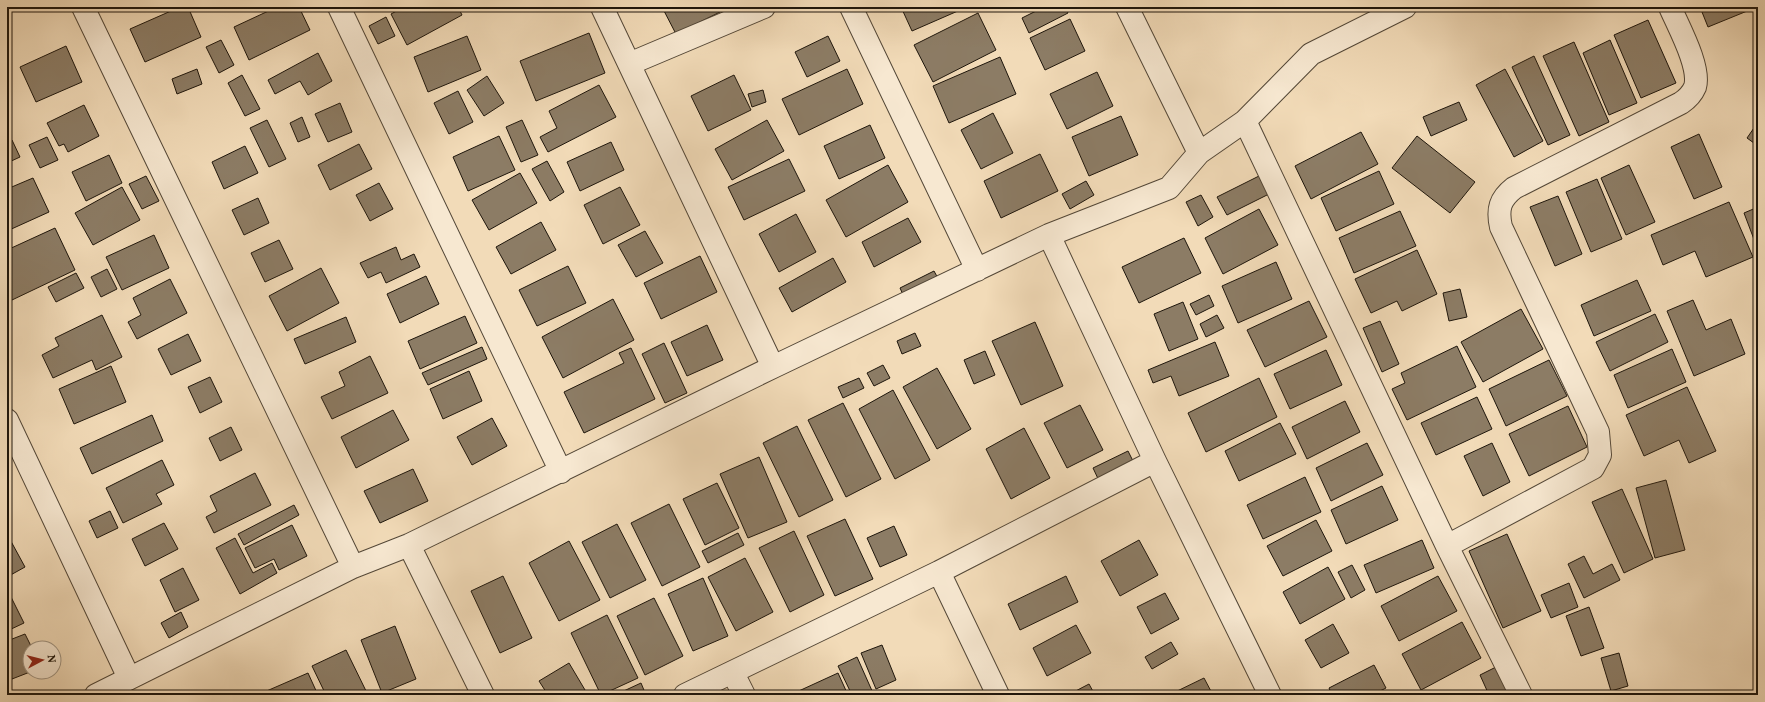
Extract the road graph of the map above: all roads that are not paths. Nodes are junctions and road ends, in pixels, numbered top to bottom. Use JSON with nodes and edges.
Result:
{"nodes":[{"id":1,"x":83,"y":7,"type":"edge"},
{"id":2,"x":340,"y":7,"type":"edge"},
{"id":3,"x":602,"y":7,"type":"edge"},
{"id":4,"x":764,"y":7,"type":"edge"},
{"id":5,"x":851,"y":7,"type":"edge"},
{"id":6,"x":1127,"y":7,"type":"edge"},
{"id":7,"x":1405,"y":7,"type":"edge"},
{"id":8,"x":1670,"y":7,"type":"edge"},
{"id":9,"x":629,"y":64,"type":"junction"},
{"id":10,"x":1245,"y":121,"type":"junction"},
{"id":11,"x":1199,"y":153,"type":"junction"},
{"id":12,"x":1049,"y":235,"type":"junction"},
{"id":13,"x":977,"y":270,"type":"junction"},
{"id":14,"x":774,"y":367,"type":"junction"},
{"id":15,"x":7,"y":420,"type":"edge"},
{"id":16,"x":1155,"y":461,"type":"junction"},
{"id":17,"x":561,"y":472,"type":"junction"},
{"id":18,"x":409,"y":545,"type":"junction"},
{"id":19,"x":1447,"y":546,"type":"junction"},
{"id":20,"x":353,"y":567,"type":"junction"},
{"id":21,"x":939,"y":572,"type":"junction"},
{"id":22,"x":733,"y":673,"type":"junction"},
{"id":23,"x":129,"y":678,"type":"junction"},
{"id":24,"x":96,"y":695,"type":"edge"},
{"id":25,"x":483,"y":695,"type":"edge"},
{"id":26,"x":685,"y":695,"type":"edge"},
{"id":27,"x":744,"y":695,"type":"edge"},
{"id":28,"x":998,"y":695,"type":"edge"},
{"id":29,"x":1270,"y":695,"type":"edge"},
{"id":30,"x":1521,"y":695,"type":"edge"}],
"edges":[{"from":1,"to":20,"type":"street"},
{"from":2,"to":17,"type":"street"},
{"from":3,"to":9,"type":"street"},
{"from":4,"to":9,"type":"street"},
{"from":5,"to":13,"type":"street"},
{"from":6,"to":11,"type":"street"},
{"from":7,"to":10,"type":"street"},
{"from":8,"to":19,"type":"street"},
{"from":9,"to":14,"type":"street"},
{"from":10,"to":11,"type":"street"},
{"from":10,"to":19,"type":"street"},
{"from":11,"to":12,"type":"street"},
{"from":12,"to":13,"type":"street"},
{"from":12,"to":16,"type":"street"},
{"from":13,"to":14,"type":"street"},
{"from":14,"to":17,"type":"street"},
{"from":15,"to":23,"type":"street"},
{"from":16,"to":21,"type":"street"},
{"from":16,"to":29,"type":"street"},
{"from":17,"to":18,"type":"street"},
{"from":18,"to":20,"type":"street"},
{"from":18,"to":25,"type":"street"},
{"from":19,"to":30,"type":"street"},
{"from":20,"to":23,"type":"street"},
{"from":21,"to":22,"type":"street"},
{"from":21,"to":28,"type":"street"},
{"from":22,"to":26,"type":"street"},
{"from":22,"to":27,"type":"street"},
{"from":23,"to":24,"type":"street"}]}
